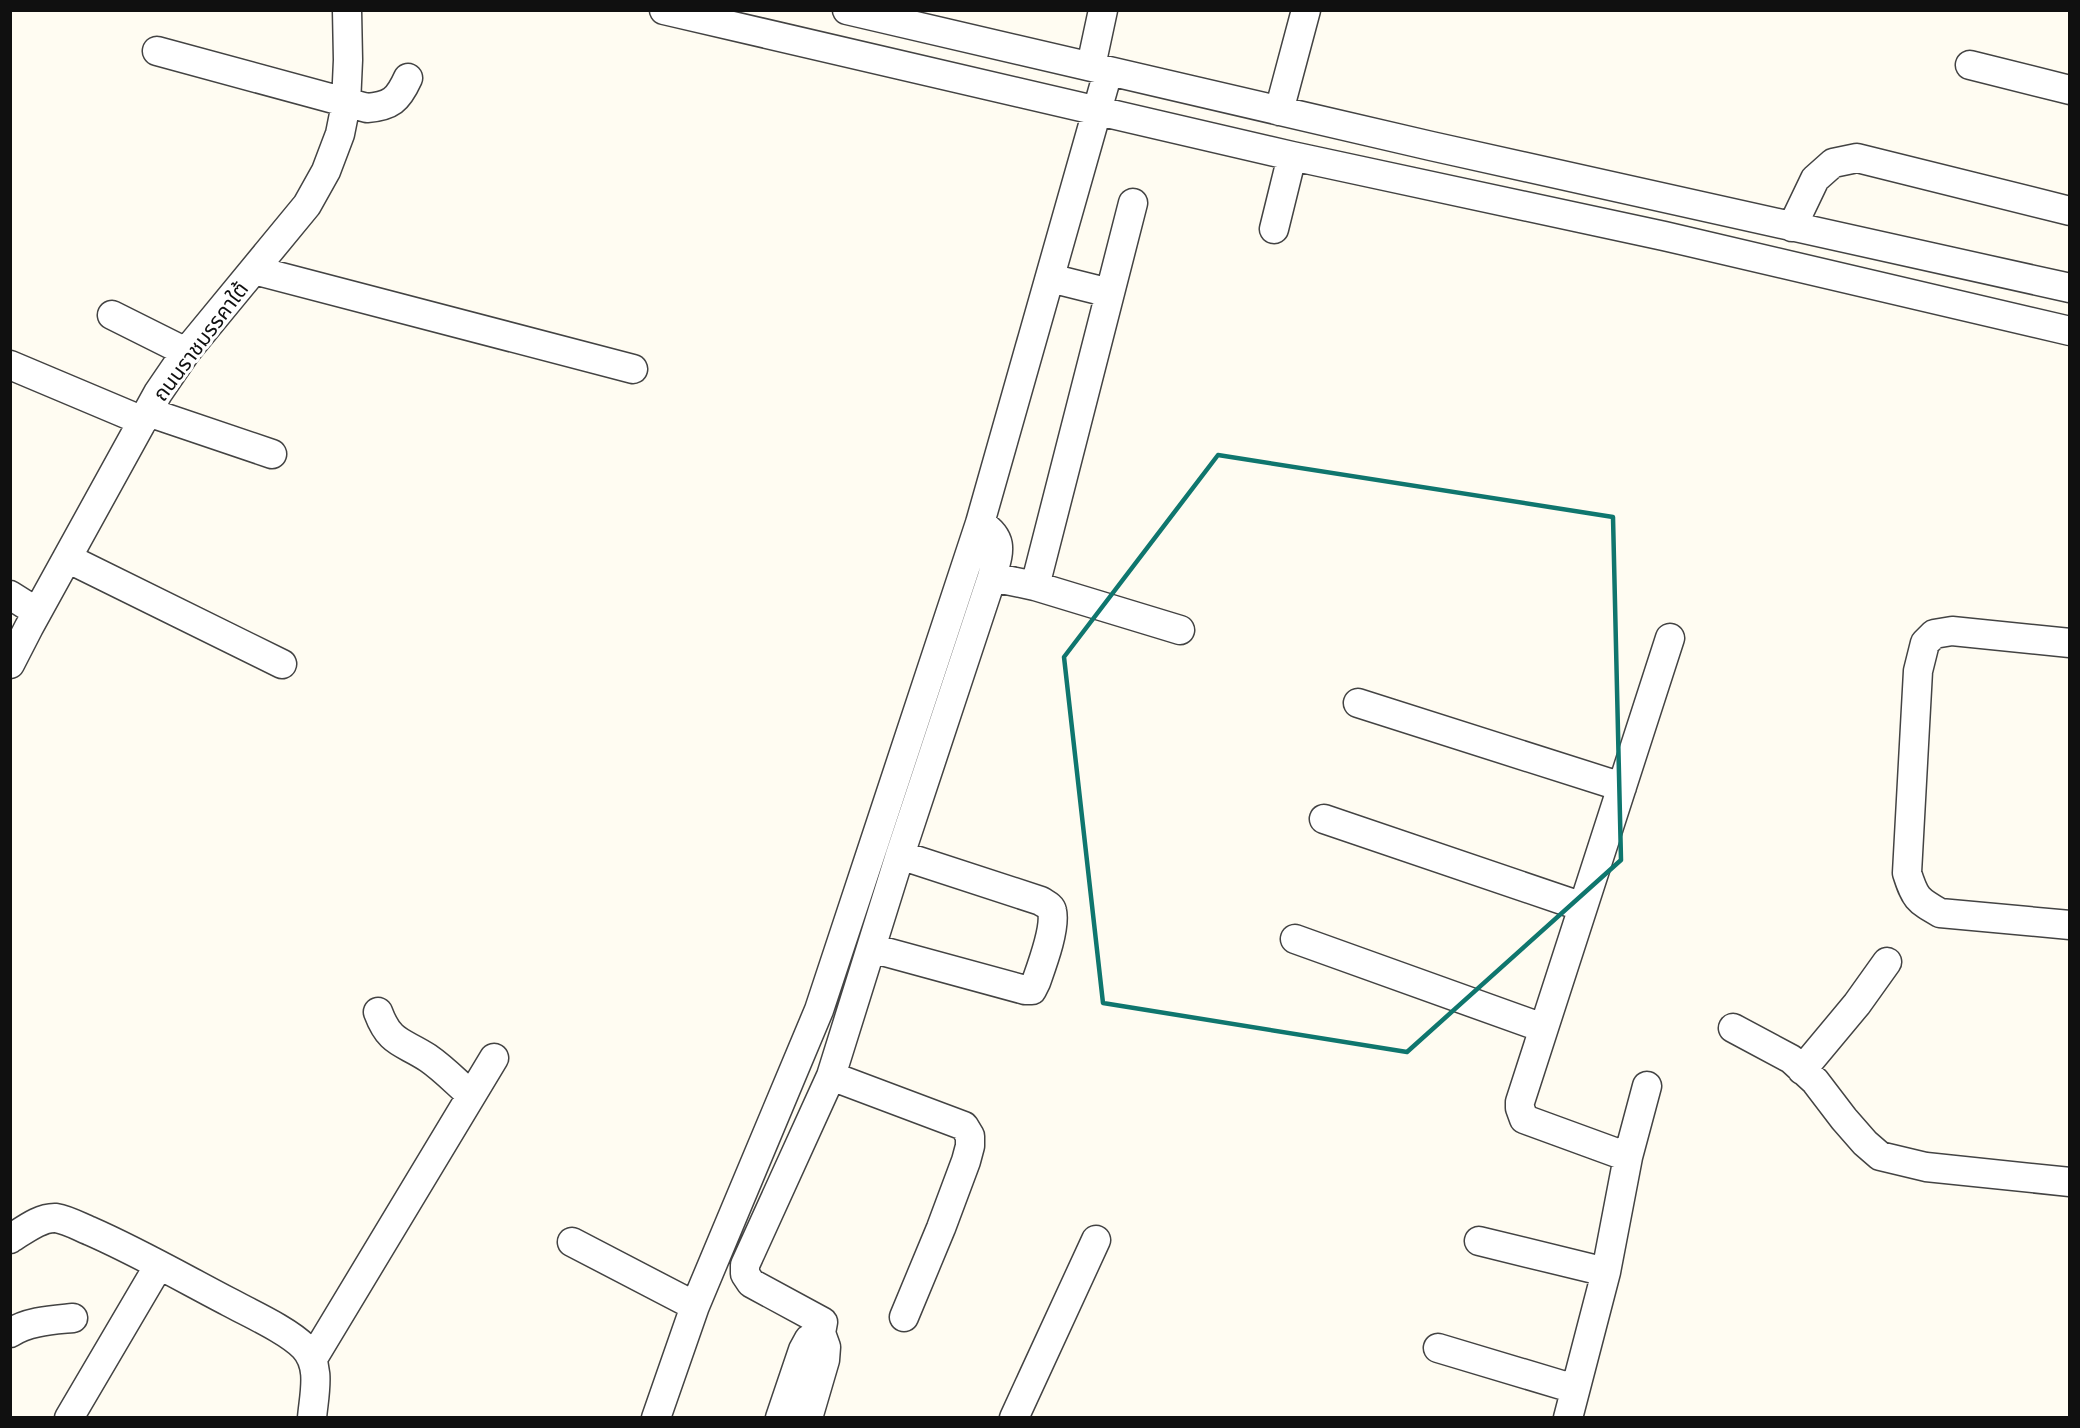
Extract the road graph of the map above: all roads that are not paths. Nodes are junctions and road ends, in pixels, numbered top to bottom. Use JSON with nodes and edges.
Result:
{"nodes":[{"id":1,"x":347,"y":10,"type":"edge"},
{"id":2,"x":664,"y":10,"type":"edge"},
{"id":3,"x":1103,"y":10,"type":"edge"},
{"id":4,"x":1306,"y":10,"type":"edge"},
{"id":5,"x":864,"y":12,"type":"edge"},
{"id":6,"x":156,"y":51,"type":"dead end"},
{"id":7,"x":1970,"y":65,"type":"dead end"},
{"id":8,"x":408,"y":78,"type":"dead end"},
{"id":9,"x":1100,"y":88,"type":"junction"},
{"id":10,"x":2070,"y":90,"type":"edge"},
{"id":11,"x":346,"y":104,"type":"junction"},
{"id":12,"x":1279,"y":111,"type":"junction"},
{"id":13,"x":1292,"y":156,"type":"junction"},
{"id":14,"x":1133,"y":203,"type":"dead end"},
{"id":15,"x":2070,"y":211,"type":"edge"},
{"id":16,"x":1792,"y":227,"type":"junction"},
{"id":17,"x":1274,"y":229,"type":"dead end"},
{"id":18,"x":254,"y":270,"type":"junction"},
{"id":19,"x":1050,"y":278,"type":"junction"},
{"id":20,"x":2070,"y":288,"type":"edge"},
{"id":21,"x":1110,"y":293,"type":"junction"},
{"id":22,"x":112,"y":315,"type":"dead end"},
{"id":23,"x":2070,"y":331,"type":"edge"},
{"id":24,"x":186,"y":352,"type":"junction"},
{"id":25,"x":10,"y":365,"type":"edge"},
{"id":26,"x":633,"y":369,"type":"dead end"},
{"id":27,"x":145,"y":417,"type":"junction"},
{"id":28,"x":272,"y":454,"type":"dead end"},
{"id":29,"x":980,"y":522,"type":"junction"},
{"id":30,"x":67,"y":558,"type":"junction"},
{"id":31,"x":992,"y":577,"type":"junction"},
{"id":32,"x":1035,"y":586,"type":"junction"},
{"id":33,"x":10,"y":595,"type":"edge"},
{"id":34,"x":37,"y":612,"type":"junction"},
{"id":35,"x":1180,"y":630,"type":"dead end"},
{"id":36,"x":1670,"y":638,"type":"dead end"},
{"id":37,"x":2070,"y":643,"type":"edge"},
{"id":38,"x":10,"y":664,"type":"edge"},
{"id":39,"x":282,"y":664,"type":"dead end"},
{"id":40,"x":1358,"y":703,"type":"dead end"},
{"id":41,"x":1622,"y":787,"type":"junction"},
{"id":42,"x":1324,"y":819,"type":"dead end"},
{"id":43,"x":900,"y":855,"type":"junction"},
{"id":44,"x":1583,"y":907,"type":"junction"},
{"id":45,"x":2070,"y":925,"type":"edge"},
{"id":46,"x":1295,"y":939,"type":"dead end"},
{"id":47,"x":871,"y":948,"type":"junction"},
{"id":48,"x":1887,"y":962,"type":"dead end"},
{"id":49,"x":378,"y":1012,"type":"dead end"},
{"id":50,"x":1544,"y":1028,"type":"junction"},
{"id":51,"x":1733,"y":1028,"type":"dead end"},
{"id":52,"x":494,"y":1058,"type":"dead end"},
{"id":53,"x":1802,"y":1070,"type":"junction"},
{"id":54,"x":831,"y":1076,"type":"junction"},
{"id":55,"x":1647,"y":1086,"type":"dead end"},
{"id":56,"x":471,"y":1095,"type":"junction"},
{"id":57,"x":1628,"y":1156,"type":"junction"},
{"id":58,"x":2070,"y":1182,"type":"edge"},
{"id":59,"x":10,"y":1239,"type":"edge"},
{"id":60,"x":1096,"y":1240,"type":"dead end"},
{"id":61,"x":572,"y":1242,"type":"dead end"},
{"id":62,"x":1479,"y":1242,"type":"dead end"},
{"id":63,"x":159,"y":1265,"type":"junction"},
{"id":64,"x":1606,"y":1272,"type":"junction"},
{"id":65,"x":695,"y":1306,"type":"junction"},
{"id":66,"x":904,"y":1317,"type":"dead end"},
{"id":67,"x":73,"y":1318,"type":"dead end"},
{"id":68,"x":10,"y":1333,"type":"edge"},
{"id":69,"x":821,"y":1333,"type":"junction"},
{"id":70,"x":1438,"y":1348,"type":"dead end"},
{"id":71,"x":312,"y":1360,"type":"junction"},
{"id":72,"x":1575,"y":1389,"type":"junction"},
{"id":73,"x":69,"y":1418,"type":"edge"},
{"id":74,"x":312,"y":1418,"type":"edge"},
{"id":75,"x":656,"y":1418,"type":"edge"},
{"id":76,"x":780,"y":1418,"type":"edge"},
{"id":77,"x":808,"y":1418,"type":"edge"},
{"id":78,"x":1014,"y":1418,"type":"edge"},
{"id":79,"x":1568,"y":1418,"type":"edge"}],
"edges":[{"from":1,"to":11,"type":"street","name":"ถนนราชมรรคาใต้"},
{"from":2,"to":9,"type":"street"},
{"from":3,"to":9,"type":"street"},
{"from":4,"to":12,"type":"street"},
{"from":5,"to":9,"type":"street"},
{"from":6,"to":11,"type":"street"},
{"from":7,"to":10,"type":"street"},
{"from":8,"to":11,"type":"street"},
{"from":9,"to":12,"type":"street"},
{"from":9,"to":13,"type":"street"},
{"from":9,"to":19,"type":"street"},
{"from":11,"to":18,"type":"street","name":"ถนนราชมรรคาใต้"},
{"from":12,"to":16,"type":"street"},
{"from":13,"to":17,"type":"street"},
{"from":13,"to":23,"type":"street"},
{"from":14,"to":21,"type":"street"},
{"from":15,"to":16,"type":"street"},
{"from":16,"to":20,"type":"street"},
{"from":18,"to":24,"type":"street","name":"ถนนราชมรรคาใต้"},
{"from":18,"to":26,"type":"street"},
{"from":19,"to":21,"type":"street"},
{"from":19,"to":29,"type":"street"},
{"from":21,"to":32,"type":"street"},
{"from":22,"to":24,"type":"street"},
{"from":24,"to":27,"type":"street","name":"ถนนราชมรรคาใต้"},
{"from":25,"to":27,"type":"street"},
{"from":27,"to":28,"type":"street"},
{"from":27,"to":30,"type":"street","name":"ถนนราชมรรคาใต้"},
{"from":29,"to":31,"type":"street"},
{"from":29,"to":65,"type":"street"},
{"from":30,"to":34,"type":"street","name":"ถนนราชมรรคาใต้"},
{"from":30,"to":39,"type":"street"},
{"from":31,"to":32,"type":"street"},
{"from":31,"to":43,"type":"street"},
{"from":32,"to":35,"type":"street"},
{"from":33,"to":34,"type":"street"},
{"from":34,"to":38,"type":"street","name":"ถนนราชมรรคาใต้"},
{"from":36,"to":41,"type":"street"},
{"from":37,"to":45,"type":"street"},
{"from":40,"to":41,"type":"street"},
{"from":41,"to":44,"type":"street"},
{"from":42,"to":44,"type":"street"},
{"from":43,"to":47,"type":"street"},
{"from":43,"to":47,"type":"street"},
{"from":44,"to":50,"type":"street"},
{"from":46,"to":50,"type":"street"},
{"from":47,"to":54,"type":"street"},
{"from":48,"to":53,"type":"street"},
{"from":49,"to":56,"type":"street"},
{"from":50,"to":57,"type":"street"},
{"from":51,"to":53,"type":"street"},
{"from":52,"to":56,"type":"street"},
{"from":53,"to":58,"type":"street"},
{"from":54,"to":66,"type":"street"},
{"from":54,"to":69,"type":"street"},
{"from":55,"to":57,"type":"street"},
{"from":56,"to":71,"type":"street"},
{"from":57,"to":64,"type":"street"},
{"from":59,"to":63,"type":"street"},
{"from":60,"to":78,"type":"street"},
{"from":61,"to":65,"type":"street"},
{"from":62,"to":64,"type":"street"},
{"from":63,"to":71,"type":"street"},
{"from":63,"to":73,"type":"street"},
{"from":64,"to":72,"type":"street"},
{"from":65,"to":75,"type":"street"},
{"from":67,"to":68,"type":"street"},
{"from":69,"to":76,"type":"street"},
{"from":69,"to":77,"type":"street"},
{"from":70,"to":72,"type":"street"},
{"from":71,"to":74,"type":"street"},
{"from":72,"to":79,"type":"street"}]}
